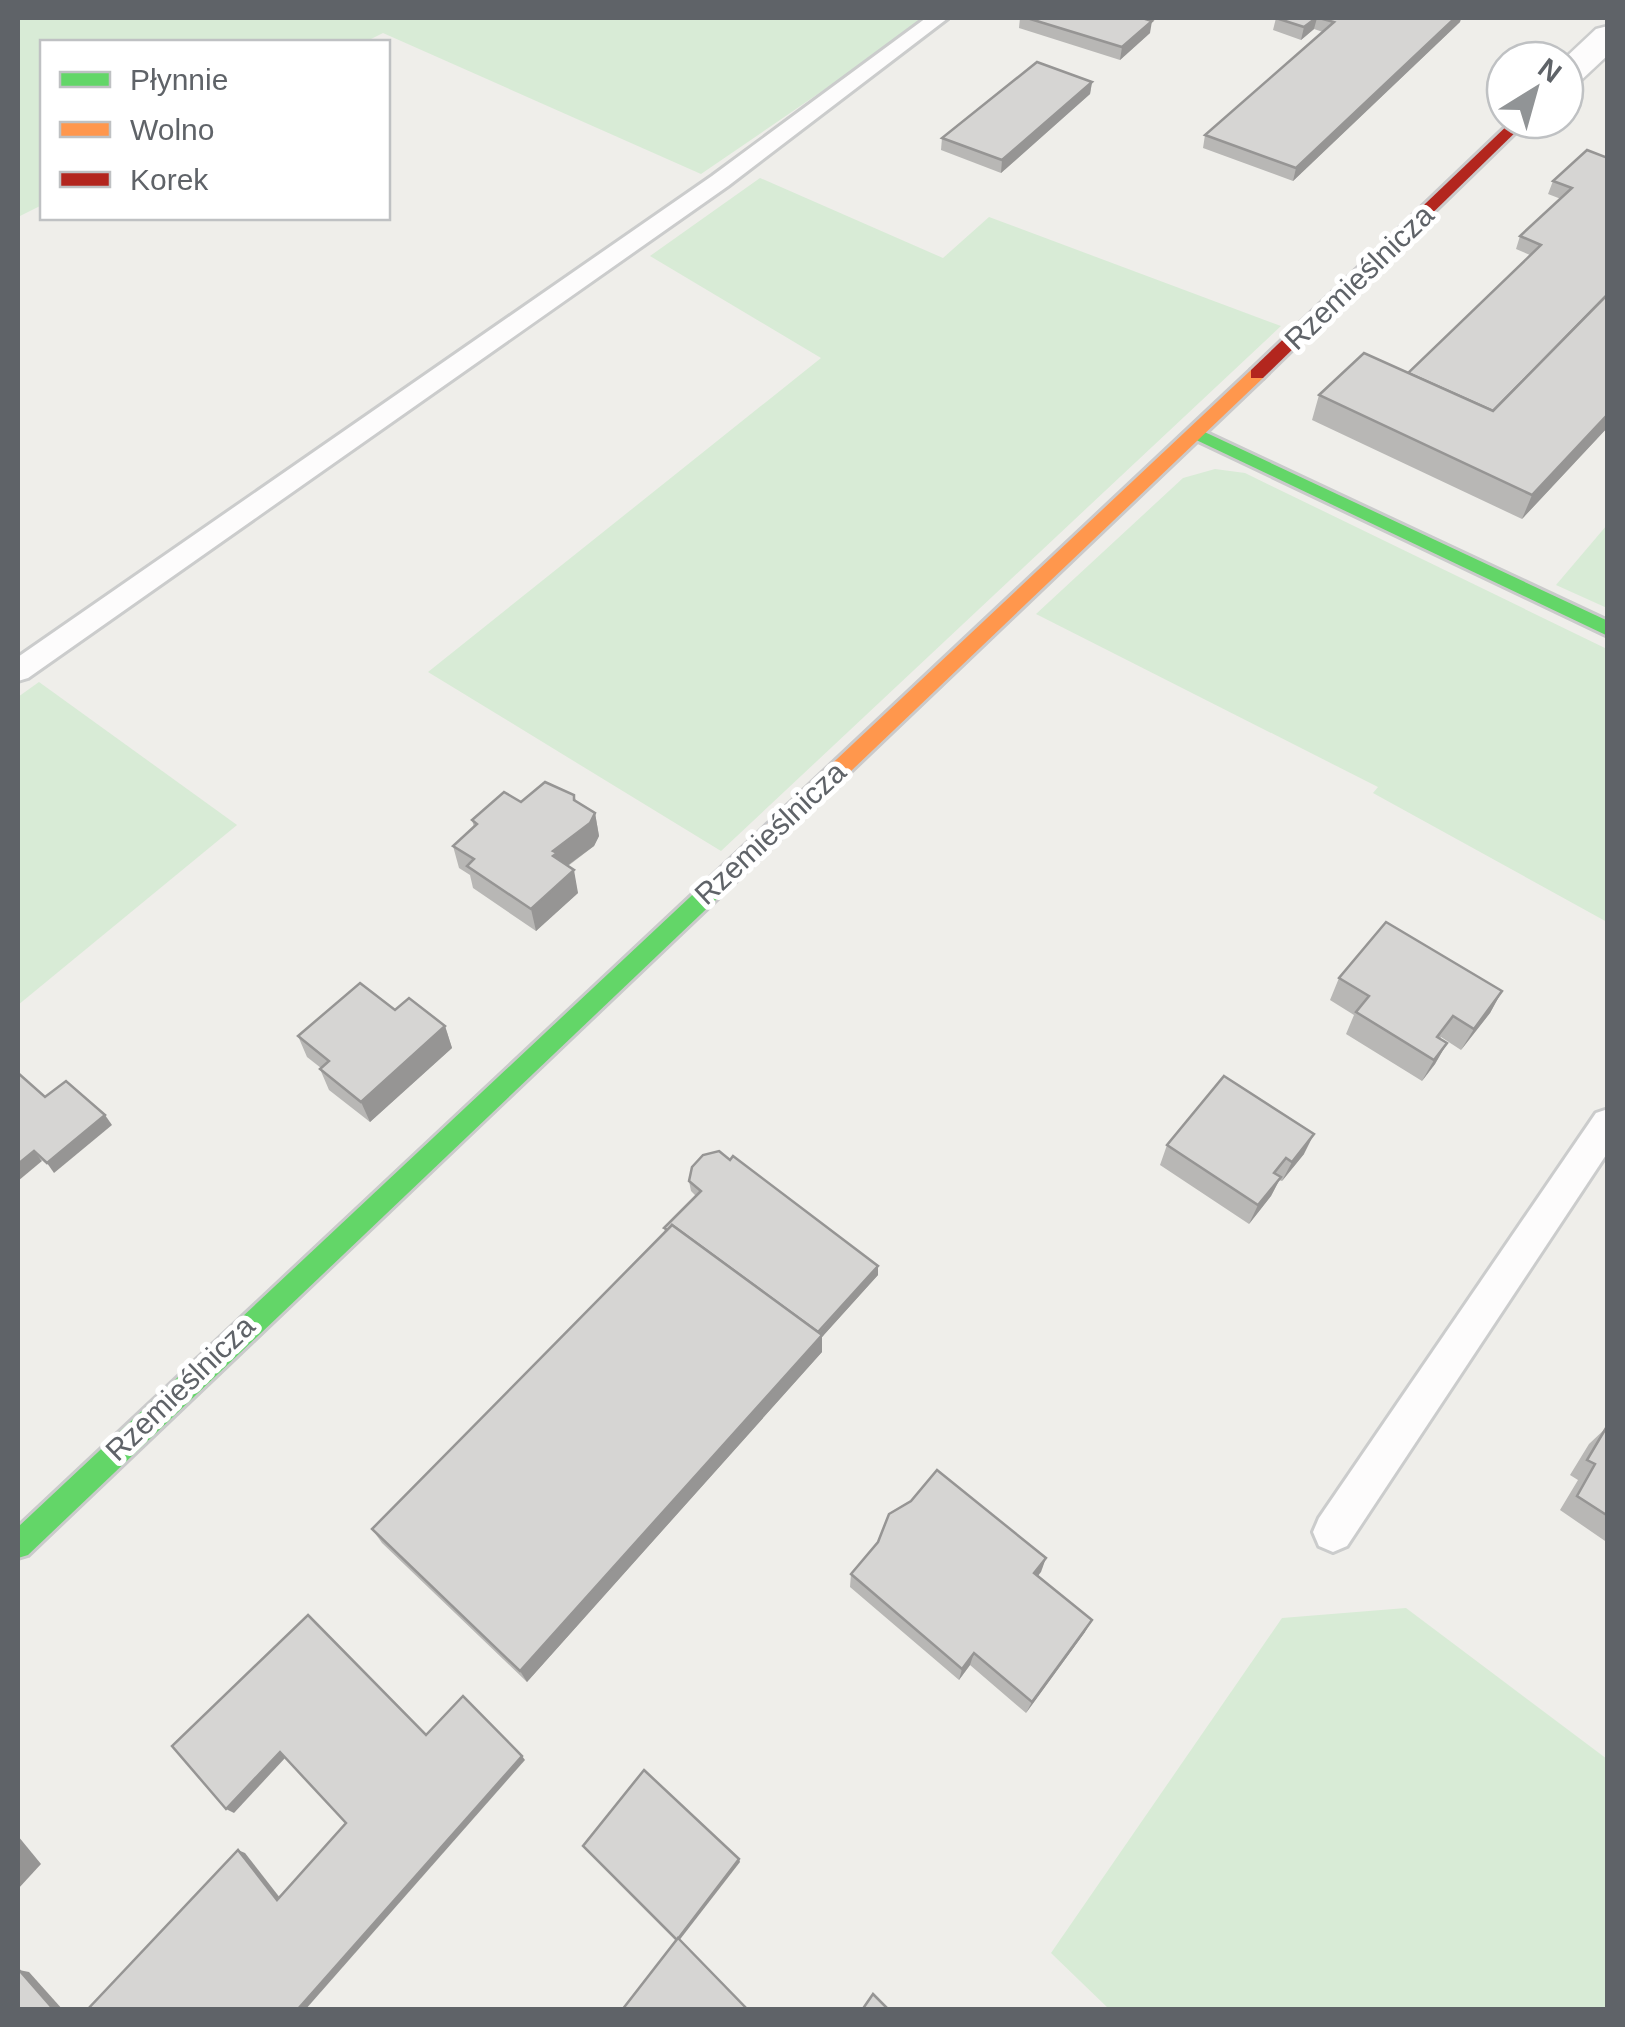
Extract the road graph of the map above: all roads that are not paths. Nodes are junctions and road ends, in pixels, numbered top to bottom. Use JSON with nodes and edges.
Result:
{"nodes":[{"id":1,"x":938,"y":18,"type":"edge"},
{"id":2,"x":1608,"y":36,"type":"edge"},
{"id":3,"x":1585,"y":58,"type":"edge"},
{"id":4,"x":1500,"y":140,"type":"edge"},
{"id":5,"x":1196,"y":433,"type":"junction"},
{"id":6,"x":1608,"y":628,"type":"edge"},
{"id":7,"x":18,"y":671,"type":"edge"},
{"id":8,"x":1608,"y":1123,"type":"edge"},
{"id":9,"x":1333,"y":1532,"type":"dead end"},
{"id":10,"x":18,"y":1544,"type":"edge"}],
"edges":[{"from":1,"to":7,"type":"lane"},
{"from":2,"to":3,"type":"street"},
{"from":4,"to":5,"type":"street","name":"Rzemieślnicza"},
{"from":5,"to":6,"type":"street"},
{"from":5,"to":10,"type":"street","name":"Rzemieślnicza"},
{"from":8,"to":9,"type":"lane"}]}
